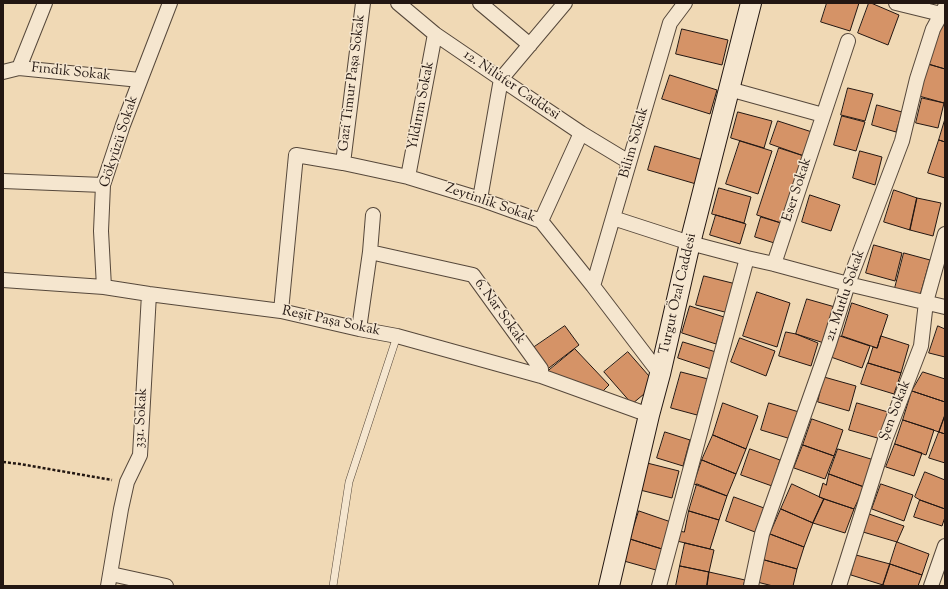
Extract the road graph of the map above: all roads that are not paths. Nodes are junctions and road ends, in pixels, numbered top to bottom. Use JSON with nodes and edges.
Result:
{"nodes":[{"id":1,"x":45,"y":3,"type":"edge"},
{"id":2,"x":170,"y":3,"type":"edge"},
{"id":3,"x":363,"y":3,"type":"edge"},
{"id":4,"x":398,"y":3,"type":"edge"},
{"id":5,"x":480,"y":3,"type":"edge"},
{"id":6,"x":564,"y":3,"type":"edge"},
{"id":7,"x":685,"y":3,"type":"edge"},
{"id":8,"x":751,"y":3,"type":"edge"},
{"id":9,"x":896,"y":3,"type":"edge"},
{"id":10,"x":944,"y":12,"type":"edge"},
{"id":11,"x":435,"y":34,"type":"junction"},
{"id":12,"x":848,"y":41,"type":"dead end"},
{"id":13,"x":530,"y":45,"type":"junction"},
{"id":14,"x":19,"y":68,"type":"junction"},
{"id":15,"x":3,"y":72,"type":"edge"},
{"id":16,"x":501,"y":79,"type":"junction"},
{"id":17,"x":140,"y":80,"type":"junction"},
{"id":18,"x":729,"y":89,"type":"junction"},
{"id":19,"x":822,"y":115,"type":"junction"},
{"id":20,"x":581,"y":133,"type":"junction"},
{"id":21,"x":629,"y":162,"type":"junction"},
{"id":22,"x":343,"y":163,"type":"junction"},
{"id":23,"x":408,"y":178,"type":"junction"},
{"id":24,"x":3,"y":181,"type":"edge"},
{"id":25,"x":103,"y":186,"type":"junction"},
{"id":26,"x":480,"y":199,"type":"junction"},
{"id":27,"x":373,"y":215,"type":"dead end"},
{"id":28,"x":613,"y":218,"type":"junction"},
{"id":29,"x":541,"y":221,"type":"junction"},
{"id":30,"x":945,"y":234,"type":"edge"},
{"id":31,"x":690,"y":243,"type":"junction"},
{"id":32,"x":370,"y":252,"type":"junction"},
{"id":33,"x":747,"y":258,"type":"junction"},
{"id":34,"x":774,"y":264,"type":"junction"},
{"id":35,"x":3,"y":280,"type":"edge"},
{"id":36,"x":848,"y":284,"type":"junction"},
{"id":37,"x":593,"y":286,"type":"junction"},
{"id":38,"x":104,"y":287,"type":"junction"},
{"id":39,"x":148,"y":294,"type":"junction"},
{"id":40,"x":926,"y":302,"type":"junction"},
{"id":41,"x":945,"y":308,"type":"edge"},
{"id":42,"x":281,"y":311,"type":"junction"},
{"id":43,"x":359,"y":329,"type":"junction"},
{"id":44,"x":397,"y":336,"type":"junction"},
{"id":45,"x":660,"y":374,"type":"junction"},
{"id":46,"x":541,"y":376,"type":"junction"},
{"id":47,"x":649,"y":415,"type":"junction"},
{"id":48,"x":945,"y":546,"type":"edge"},
{"id":49,"x":110,"y":580,"type":"edge"},
{"id":50,"x":166,"y":586,"type":"edge"},
{"id":51,"x":333,"y":586,"type":"edge"},
{"id":52,"x":609,"y":586,"type":"edge"},
{"id":53,"x":659,"y":586,"type":"edge"},
{"id":54,"x":752,"y":586,"type":"edge"},
{"id":55,"x":839,"y":586,"type":"edge"},
{"id":56,"x":932,"y":586,"type":"edge"}],
"edges":[{"from":1,"to":14,"type":"street"},
{"from":2,"to":17,"type":"street","name":"Gökyüzü Sokak"},
{"from":3,"to":22,"type":"street","name":"Gazi Timur Paşa Sokak"},
{"from":4,"to":11,"type":"street","name":"12. Nilüfer Caddesi"},
{"from":5,"to":13,"type":"street"},
{"from":6,"to":13,"type":"street"},
{"from":7,"to":21,"type":"street","name":"Bilim Sokak"},
{"from":8,"to":18,"type":"street","name":"Turgut Özal Caddesi"},
{"from":9,"to":10,"type":"street"},
{"from":10,"to":36,"type":"street","name":"21. Mutlu Sokak"},
{"from":11,"to":16,"type":"street","name":"12. Nilüfer Caddesi"},
{"from":11,"to":23,"type":"street","name":"Yıldırım Sokak"},
{"from":12,"to":19,"type":"street","name":"Eser Sokak"},
{"from":13,"to":16,"type":"street"},
{"from":14,"to":15,"type":"street","name":"Fındık Sokak"},
{"from":14,"to":17,"type":"street","name":"Fındık Sokak"},
{"from":16,"to":20,"type":"street","name":"12. Nilüfer Caddesi"},
{"from":16,"to":26,"type":"street"},
{"from":17,"to":25,"type":"street","name":"Gökyüzü Sokak"},
{"from":18,"to":19,"type":"street"},
{"from":18,"to":31,"type":"street","name":"Turgut Özal Caddesi"},
{"from":19,"to":34,"type":"street","name":"Eser Sokak"},
{"from":20,"to":21,"type":"street","name":"12. Nilüfer Caddesi"},
{"from":20,"to":29,"type":"street"},
{"from":21,"to":28,"type":"street","name":"Bilim Sokak"},
{"from":22,"to":23,"type":"street","name":"Zeytinlik Sokak"},
{"from":22,"to":42,"type":"street","name":"Zeytinlik Sokak"},
{"from":23,"to":26,"type":"street","name":"Zeytinlik Sokak"},
{"from":24,"to":25,"type":"street"},
{"from":25,"to":38,"type":"street","name":"Gökyüzü Sokak"},
{"from":26,"to":29,"type":"street","name":"Zeytinlik Sokak"},
{"from":27,"to":32,"type":"street"},
{"from":28,"to":31,"type":"street"},
{"from":28,"to":37,"type":"street","name":"Bilim Sokak"},
{"from":29,"to":37,"type":"street","name":"Zeytinlik Sokak"},
{"from":30,"to":40,"type":"street","name":"Şen Sokak"},
{"from":31,"to":33,"type":"street"},
{"from":31,"to":45,"type":"street","name":"Turgut Özal Caddesi"},
{"from":32,"to":43,"type":"street"},
{"from":32,"to":46,"type":"street","name":"6. Nar Sokak"},
{"from":33,"to":34,"type":"street"},
{"from":33,"to":53,"type":"street"},
{"from":34,"to":36,"type":"street"},
{"from":35,"to":38,"type":"street","name":"Reşit Paşa Sokak"},
{"from":36,"to":40,"type":"street"},
{"from":36,"to":54,"type":"street","name":"21. Mutlu Sokak"},
{"from":37,"to":45,"type":"street","name":"Zeytinlik Sokak"},
{"from":38,"to":39,"type":"street","name":"Reşit Paşa Sokak"},
{"from":39,"to":42,"type":"street","name":"Reşit Paşa Sokak"},
{"from":39,"to":49,"type":"street","name":"331. Sokak"},
{"from":40,"to":41,"type":"street"},
{"from":40,"to":55,"type":"street","name":"Şen Sokak"},
{"from":42,"to":43,"type":"street","name":"Reşit Paşa Sokak"},
{"from":43,"to":44,"type":"street","name":"Reşit Paşa Sokak"},
{"from":44,"to":46,"type":"street","name":"Reşit Paşa Sokak"},
{"from":44,"to":51,"type":"lane"},
{"from":45,"to":47,"type":"street","name":"Turgut Özal Caddesi"},
{"from":46,"to":47,"type":"street","name":"Reşit Paşa Sokak"},
{"from":47,"to":52,"type":"street","name":"Turgut Özal Caddesi"},
{"from":48,"to":56,"type":"street"},
{"from":49,"to":50,"type":"street"}]}
